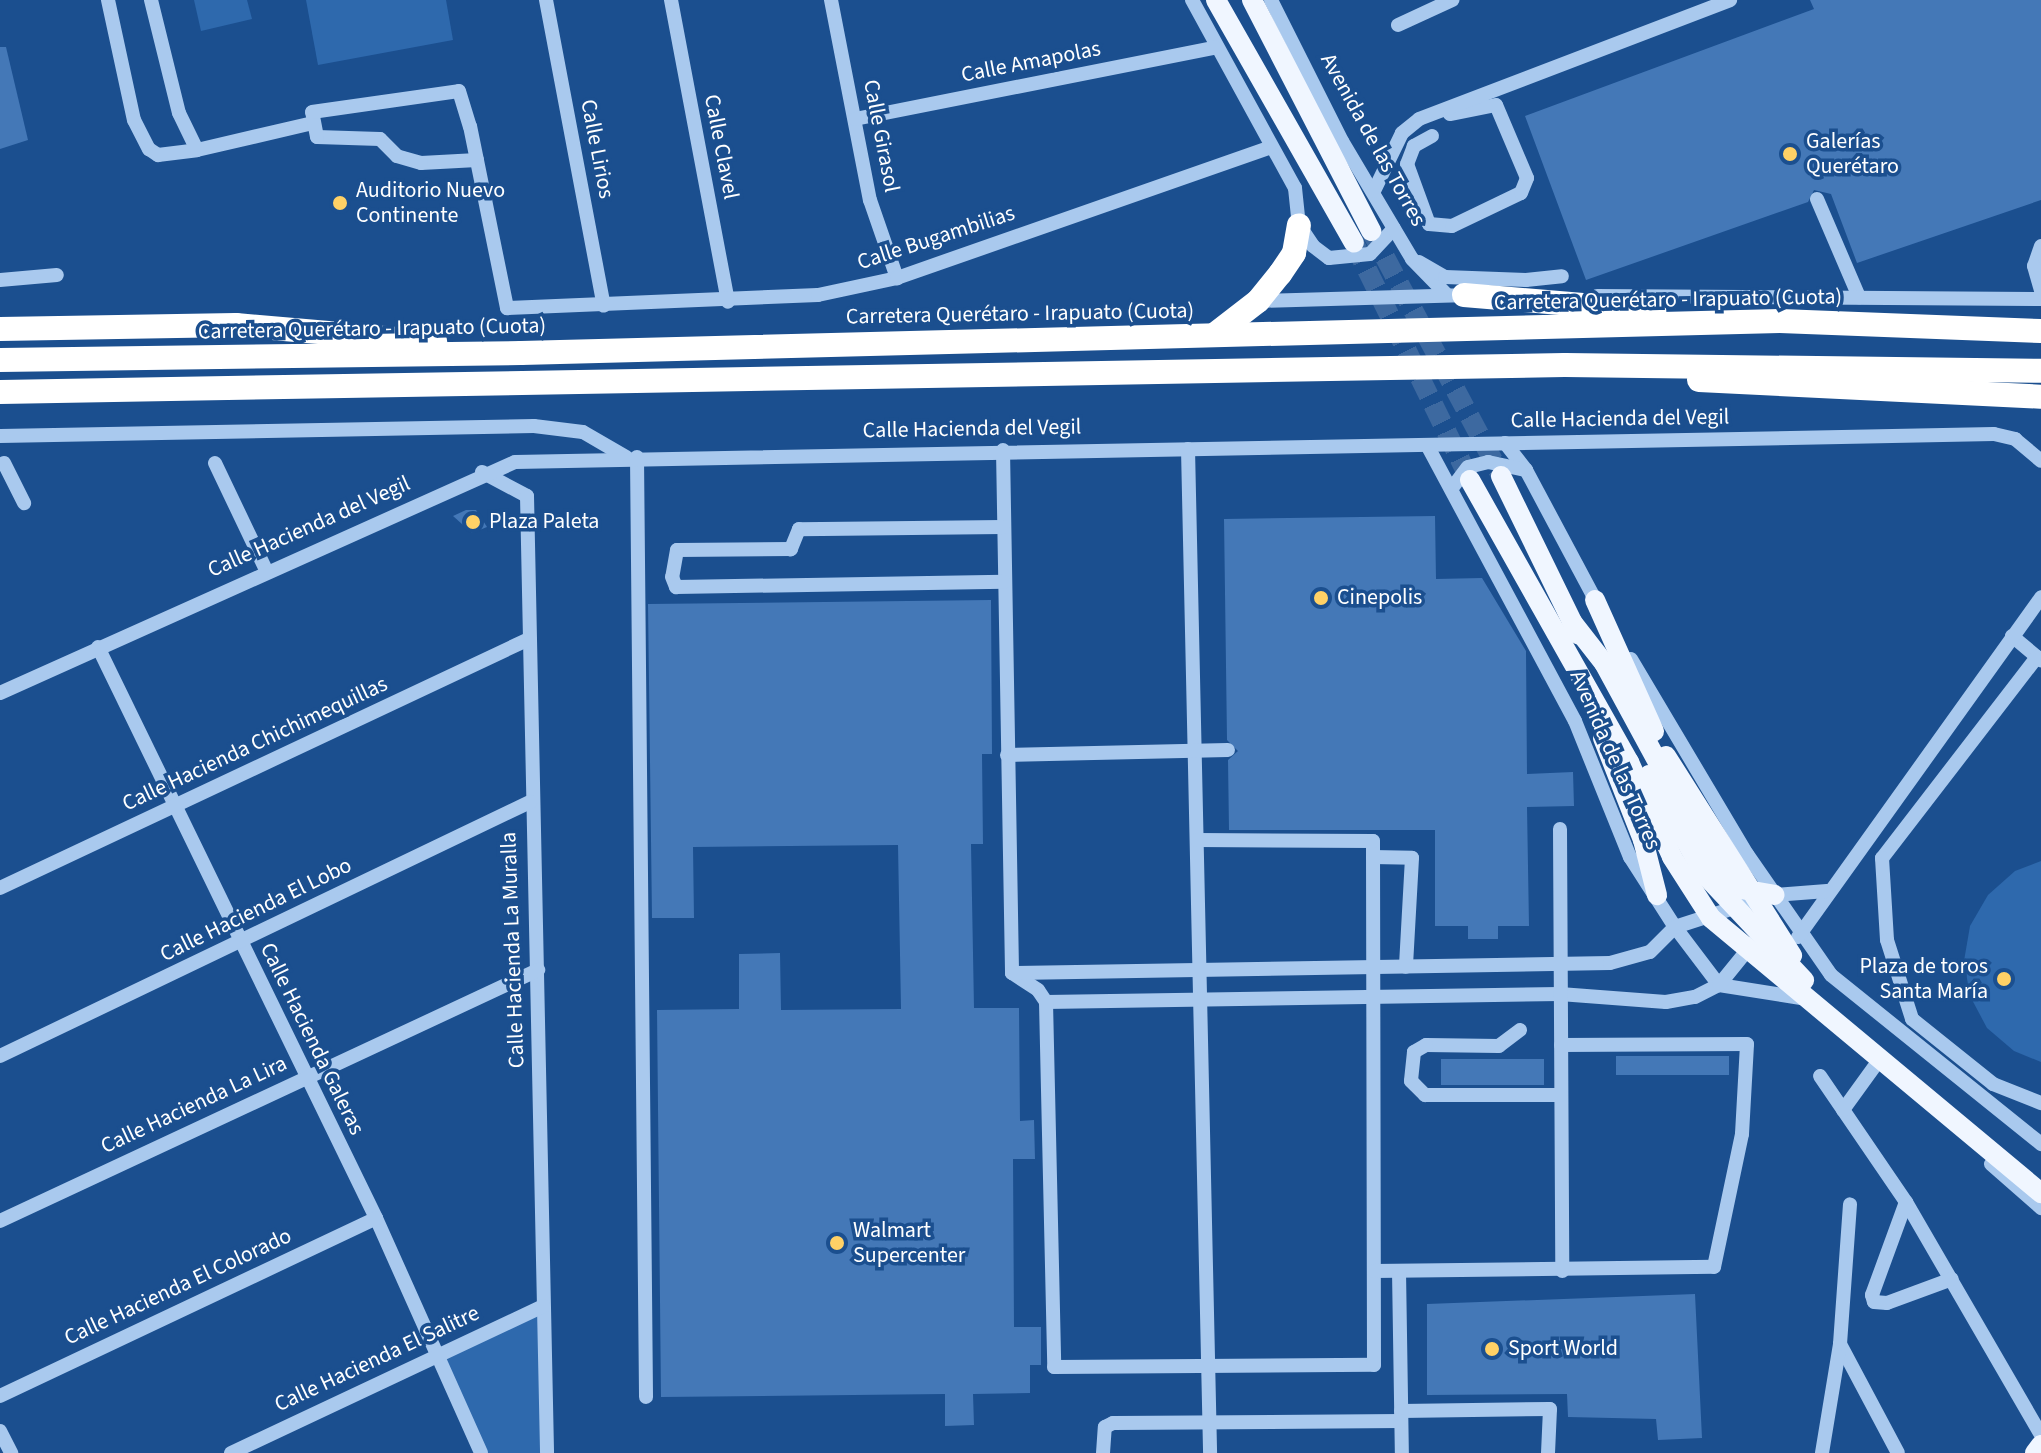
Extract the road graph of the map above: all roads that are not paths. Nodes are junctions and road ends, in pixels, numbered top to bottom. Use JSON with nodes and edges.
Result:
{"nodes":[{"id":1,"x":108,"y":0,"type":"edge"},
{"id":2,"x":151,"y":0,"type":"edge"},
{"id":3,"x":546,"y":0,"type":"edge"},
{"id":4,"x":671,"y":0,"type":"edge"},
{"id":5,"x":831,"y":0,"type":"edge"},
{"id":6,"x":1192,"y":0,"type":"edge"},
{"id":7,"x":1216,"y":0,"type":"edge"},
{"id":8,"x":1252,"y":0,"type":"edge"},
{"id":9,"x":1271,"y":0,"type":"edge"},
{"id":10,"x":1452,"y":0,"type":"edge"},
{"id":11,"x":1730,"y":0,"type":"edge"},
{"id":12,"x":1398,"y":25,"type":"dead end"},
{"id":13,"x":1215,"y":48,"type":"junction"},
{"id":14,"x":855,"y":119,"type":"junction"},
{"id":15,"x":1419,"y":119,"type":"junction"},
{"id":16,"x":313,"y":123,"type":"junction"},
{"id":17,"x":1432,"y":136,"type":"dead end"},
{"id":18,"x":1269,"y":148,"type":"junction"},
{"id":19,"x":197,"y":150,"type":"junction"},
{"id":20,"x":477,"y":160,"type":"junction"},
{"id":21,"x":1374,"y":191,"type":"junction"},
{"id":22,"x":1817,"y":199,"type":"dead end"},
{"id":23,"x":1299,"y":225,"type":"junction"},
{"id":24,"x":1394,"y":228,"type":"junction"},
{"id":25,"x":2041,"y":246,"type":"edge"},
{"id":26,"x":1412,"y":259,"type":"junction"},
{"id":27,"x":57,"y":275,"type":"dead end"},
{"id":28,"x":1562,"y":276,"type":"dead end"},
{"id":29,"x":897,"y":278,"type":"junction"},
{"id":30,"x":0,"y":280,"type":"edge"},
{"id":31,"x":2041,"y":291,"type":"edge"},
{"id":32,"x":1455,"y":295,"type":"junction"},
{"id":33,"x":1859,"y":297,"type":"junction"},
{"id":34,"x":2041,"y":299,"type":"edge"},
{"id":35,"x":1258,"y":301,"type":"junction"},
{"id":36,"x":728,"y":302,"type":"junction"},
{"id":37,"x":604,"y":306,"type":"junction"},
{"id":38,"x":1780,"y":321,"type":"junction"},
{"id":39,"x":0,"y":329,"type":"edge"},
{"id":40,"x":2041,"y":331,"type":"edge"},
{"id":41,"x":1214,"y":335,"type":"junction"},
{"id":42,"x":521,"y":353,"type":"junction"},
{"id":43,"x":0,"y":360,"type":"edge"},
{"id":44,"x":1565,"y":365,"type":"junction"},
{"id":45,"x":2041,"y":371,"type":"edge"},
{"id":46,"x":0,"y":392,"type":"edge"},
{"id":47,"x":2041,"y":397,"type":"edge"},
{"id":48,"x":0,"y":436,"type":"edge"},
{"id":49,"x":1505,"y":443,"type":"junction"},
{"id":50,"x":1427,"y":445,"type":"junction"},
{"id":51,"x":1188,"y":449,"type":"junction"},
{"id":52,"x":1003,"y":450,"type":"junction"},
{"id":53,"x":632,"y":457,"type":"junction"},
{"id":54,"x":7,"y":461,"type":"edge"},
{"id":55,"x":2041,"y":461,"type":"edge"},
{"id":56,"x":215,"y":463,"type":"dead end"},
{"id":57,"x":1526,"y":470,"type":"junction"},
{"id":58,"x":482,"y":472,"type":"junction"},
{"id":59,"x":1501,"y":476,"type":"tunnel mouth"},
{"id":60,"x":1461,"y":484,"type":"junction"},
{"id":61,"x":24,"y":503,"type":"dead end"},
{"id":62,"x":1003,"y":527,"type":"junction"},
{"id":63,"x":266,"y":570,"type":"junction"},
{"id":64,"x":1004,"y":582,"type":"junction"},
{"id":65,"x":2041,"y":597,"type":"edge"},
{"id":66,"x":1595,"y":600,"type":"junction"},
{"id":67,"x":1572,"y":622,"type":"junction"},
{"id":68,"x":2012,"y":636,"type":"junction"},
{"id":69,"x":529,"y":639,"type":"junction"},
{"id":70,"x":98,"y":647,"type":"junction"},
{"id":71,"x":2039,"y":658,"type":"edge"},
{"id":72,"x":1576,"y":668,"type":"junction"},
{"id":73,"x":0,"y":693,"type":"edge"},
{"id":74,"x":1195,"y":750,"type":"junction"},
{"id":75,"x":1228,"y":750,"type":"dead end"},
{"id":76,"x":1007,"y":755,"type":"junction"},
{"id":77,"x":1634,"y":759,"type":"junction"},
{"id":78,"x":530,"y":802,"type":"junction"},
{"id":79,"x":174,"y":806,"type":"junction"},
{"id":80,"x":1560,"y":829,"type":"dead end"},
{"id":81,"x":1197,"y":840,"type":"junction"},
{"id":82,"x":1862,"y":842,"type":"junction"},
{"id":83,"x":1373,"y":857,"type":"junction"},
{"id":84,"x":1882,"y":858,"type":"junction"},
{"id":85,"x":0,"y":888,"type":"edge"},
{"id":86,"x":1827,"y":891,"type":"junction"},
{"id":87,"x":1657,"y":895,"type":"junction"},
{"id":88,"x":1774,"y":895,"type":"junction"},
{"id":89,"x":1675,"y":927,"type":"junction"},
{"id":90,"x":1799,"y":930,"type":"junction"},
{"id":91,"x":240,"y":943,"type":"junction"},
{"id":92,"x":1560,"y":964,"type":"junction"},
{"id":93,"x":1406,"y":967,"type":"junction"},
{"id":94,"x":1370,"y":968,"type":"junction"},
{"id":95,"x":538,"y":970,"type":"junction"},
{"id":96,"x":1199,"y":971,"type":"junction"},
{"id":97,"x":1012,"y":973,"type":"junction"},
{"id":98,"x":1719,"y":985,"type":"junction"},
{"id":99,"x":1560,"y":994,"type":"junction"},
{"id":100,"x":1042,"y":996,"type":"junction"},
{"id":101,"x":1370,"y":997,"type":"junction"},
{"id":102,"x":1199,"y":999,"type":"junction"},
{"id":103,"x":1814,"y":999,"type":"junction"},
{"id":104,"x":1912,"y":1019,"type":"junction"},
{"id":105,"x":1520,"y":1030,"type":"dead end"},
{"id":106,"x":1900,"y":1033,"type":"junction"},
{"id":107,"x":1561,"y":1045,"type":"junction"},
{"id":108,"x":0,"y":1056,"type":"edge"},
{"id":109,"x":1877,"y":1063,"type":"junction"},
{"id":110,"x":305,"y":1076,"type":"junction"},
{"id":111,"x":1820,"y":1076,"type":"dead end"},
{"id":112,"x":1561,"y":1095,"type":"junction"},
{"id":113,"x":2041,"y":1103,"type":"edge"},
{"id":114,"x":1843,"y":1110,"type":"junction"},
{"id":115,"x":2041,"y":1144,"type":"edge"},
{"id":116,"x":2041,"y":1177,"type":"edge"},
{"id":117,"x":2041,"y":1193,"type":"edge"},
{"id":118,"x":1906,"y":1202,"type":"junction"},
{"id":119,"x":1850,"y":1204,"type":"dead end"},
{"id":120,"x":2041,"y":1208,"type":"edge"},
{"id":121,"x":376,"y":1218,"type":"junction"},
{"id":122,"x":0,"y":1221,"type":"edge"},
{"id":123,"x":1374,"y":1271,"type":"junction"},
{"id":124,"x":1399,"y":1271,"type":"junction"},
{"id":125,"x":1562,"y":1271,"type":"junction"},
{"id":126,"x":1952,"y":1279,"type":"junction"},
{"id":127,"x":543,"y":1306,"type":"junction"},
{"id":128,"x":1840,"y":1344,"type":"junction"},
{"id":129,"x":436,"y":1355,"type":"junction"},
{"id":130,"x":1207,"y":1368,"type":"junction"},
{"id":131,"x":0,"y":1396,"type":"edge"},
{"id":132,"x":646,"y":1397,"type":"dead end"},
{"id":133,"x":1401,"y":1416,"type":"junction"},
{"id":134,"x":1209,"y":1422,"type":"junction"},
{"id":135,"x":0,"y":1431,"type":"edge"},
{"id":136,"x":2041,"y":1435,"type":"edge"},
{"id":137,"x":2041,"y":1445,"type":"edge"},
{"id":138,"x":11,"y":1453,"type":"edge"},
{"id":139,"x":231,"y":1453,"type":"edge"},
{"id":140,"x":481,"y":1453,"type":"edge"},
{"id":141,"x":547,"y":1453,"type":"edge"},
{"id":142,"x":1103,"y":1453,"type":"edge"},
{"id":143,"x":1210,"y":1453,"type":"edge"},
{"id":144,"x":1402,"y":1453,"type":"edge"},
{"id":145,"x":1548,"y":1453,"type":"edge"},
{"id":146,"x":1822,"y":1453,"type":"edge"},
{"id":147,"x":1898,"y":1453,"type":"edge"},
{"id":148,"x":2035,"y":1453,"type":"edge"}],
"edges":[{"from":1,"to":19,"type":"street"},
{"from":2,"to":19,"type":"street"},
{"from":3,"to":37,"type":"street","name":"Calle Lirios"},
{"from":4,"to":36,"type":"street","name":"Calle Clavel"},
{"from":5,"to":14,"type":"street","name":"Calle Girasol"},
{"from":6,"to":13,"type":"street"},
{"from":7,"to":8,"type":"main road","name":"Avenida de las Torres"},
{"from":9,"to":21,"type":"street","name":"Avenida de las Torres"},
{"from":10,"to":12,"type":"street"},
{"from":11,"to":15,"type":"street"},
{"from":13,"to":14,"type":"street","name":"Calle Amapolas"},
{"from":13,"to":18,"type":"street"},
{"from":14,"to":29,"type":"street","name":"Calle Girasol"},
{"from":15,"to":17,"type":"street"},
{"from":15,"to":21,"type":"street"},
{"from":16,"to":19,"type":"street"},
{"from":16,"to":20,"type":"street"},
{"from":16,"to":20,"type":"street"},
{"from":18,"to":23,"type":"street"},
{"from":18,"to":29,"type":"street","name":"Calle Bugambilias"},
{"from":20,"to":37,"type":"street","name":"Calle Bugambilias"},
{"from":21,"to":24,"type":"street","name":"Avenida de las Torres"},
{"from":22,"to":33,"type":"street"},
{"from":23,"to":24,"type":"street"},
{"from":23,"to":35,"type":"highway"},
{"from":24,"to":26,"type":"street","name":"Avenida de las Torres"},
{"from":25,"to":31,"type":"street"},
{"from":26,"to":28,"type":"street"},
{"from":26,"to":32,"type":"street","name":"Avenida de las Torres"},
{"from":27,"to":30,"type":"street"},
{"from":29,"to":36,"type":"street","name":"Calle Bugambilias"},
{"from":32,"to":33,"type":"street"},
{"from":32,"to":35,"type":"street"},
{"from":32,"to":38,"type":"highway"},
{"from":33,"to":34,"type":"street"},
{"from":35,"to":41,"type":"highway"},
{"from":36,"to":37,"type":"street","name":"Calle Bugambilias"},
{"from":38,"to":40,"type":"highway","name":"Carretera Querétaro - Irapuato (Cuota)"},
{"from":38,"to":41,"type":"highway","name":"Carretera Querétaro - Irapuato (Cuota)"},
{"from":39,"to":42,"type":"highway"},
{"from":41,"to":42,"type":"highway","name":"Carretera Querétaro - Irapuato (Cuota)"},
{"from":42,"to":43,"type":"highway","name":"Carretera Querétaro - Irapuato (Cuota)"},
{"from":44,"to":45,"type":"highway"},
{"from":44,"to":46,"type":"highway"},
{"from":44,"to":47,"type":"highway"},
{"from":48,"to":53,"type":"street"},
{"from":49,"to":50,"type":"street","name":"Calle Hacienda del Vegil"},
{"from":49,"to":55,"type":"street","name":"Calle Hacienda del Vegil"},
{"from":49,"to":57,"type":"street"},
{"from":50,"to":51,"type":"street","name":"Calle Hacienda del Vegil"},
{"from":50,"to":60,"type":"street","name":"Avenida de las Torres"},
{"from":51,"to":52,"type":"street","name":"Calle Hacienda del Vegil"},
{"from":51,"to":74,"type":"street"},
{"from":52,"to":53,"type":"street","name":"Calle Hacienda del Vegil"},
{"from":52,"to":62,"type":"street"},
{"from":53,"to":58,"type":"street","name":"Calle Hacienda del Vegil"},
{"from":53,"to":132,"type":"street"},
{"from":54,"to":61,"type":"street"},
{"from":56,"to":63,"type":"street"},
{"from":57,"to":60,"type":"street"},
{"from":57,"to":66,"type":"street"},
{"from":58,"to":63,"type":"street","name":"Calle Hacienda del Vegil"},
{"from":58,"to":69,"type":"street","name":"Calle Hacienda La Muralla"},
{"from":59,"to":67,"type":"main road","name":"Avenida de las Torres"},
{"from":60,"to":72,"type":"main road","name":"Avenida de las Torres"},
{"from":60,"to":87,"type":"street","name":"Avenida de las Torres"},
{"from":62,"to":64,"type":"street"},
{"from":62,"to":64,"type":"street"},
{"from":63,"to":70,"type":"street","name":"Calle Hacienda del Vegil"},
{"from":64,"to":76,"type":"street"},
{"from":65,"to":68,"type":"street"},
{"from":66,"to":88,"type":"street"},
{"from":66,"to":103,"type":"main road","bridge":true},
{"from":67,"to":77,"type":"main road","name":"Avenida de las Torres"},
{"from":67,"to":88,"type":"main road"},
{"from":68,"to":71,"type":"street"},
{"from":68,"to":82,"type":"street"},
{"from":69,"to":78,"type":"street","name":"Calle Hacienda La Muralla"},
{"from":69,"to":79,"type":"street","name":"Calle Hacienda Chichimequillas"},
{"from":70,"to":73,"type":"street","name":"Calle Hacienda del Vegil"},
{"from":70,"to":79,"type":"street","name":"Calle Hacienda Galeras"},
{"from":71,"to":84,"type":"street"},
{"from":72,"to":77,"type":"main road","name":"Avenida de las Torres"},
{"from":72,"to":87,"type":"main road"},
{"from":74,"to":75,"type":"street"},
{"from":74,"to":76,"type":"street"},
{"from":74,"to":81,"type":"street"},
{"from":76,"to":97,"type":"street"},
{"from":77,"to":103,"type":"main road","bridge":true},
{"from":77,"to":117,"type":"main road","bridge":true},
{"from":78,"to":91,"type":"street","name":"Calle Hacienda El Lobo"},
{"from":78,"to":95,"type":"street","name":"Calle Hacienda La Muralla"},
{"from":79,"to":85,"type":"street","name":"Calle Hacienda Chichimequillas"},
{"from":79,"to":91,"type":"street","name":"Calle Hacienda Galeras"},
{"from":80,"to":92,"type":"street"},
{"from":81,"to":83,"type":"street"},
{"from":81,"to":96,"type":"street"},
{"from":82,"to":84,"type":"street"},
{"from":82,"to":86,"type":"street"},
{"from":83,"to":93,"type":"street"},
{"from":83,"to":94,"type":"street"},
{"from":84,"to":104,"type":"street"},
{"from":86,"to":88,"type":"street"},
{"from":86,"to":90,"type":"street"},
{"from":87,"to":89,"type":"street","name":"Avenida de las Torres"},
{"from":88,"to":89,"type":"street"},
{"from":88,"to":90,"type":"street"},
{"from":88,"to":98,"type":"street"},
{"from":89,"to":92,"type":"street"},
{"from":89,"to":98,"type":"street","name":"Avenida de las Torres"},
{"from":90,"to":103,"type":"street"},
{"from":90,"to":106,"type":"street"},
{"from":91,"to":108,"type":"street","name":"Calle Hacienda El Lobo"},
{"from":91,"to":110,"type":"street","name":"Calle Hacienda Galeras"},
{"from":92,"to":93,"type":"street"},
{"from":92,"to":99,"type":"street"},
{"from":93,"to":94,"type":"street"},
{"from":94,"to":96,"type":"street"},
{"from":94,"to":101,"type":"street"},
{"from":95,"to":110,"type":"street","name":"Calle Hacienda La Lira"},
{"from":95,"to":127,"type":"street","name":"Calle Hacienda La Muralla"},
{"from":96,"to":97,"type":"street"},
{"from":96,"to":102,"type":"street"},
{"from":97,"to":100,"type":"street"},
{"from":98,"to":99,"type":"street"},
{"from":98,"to":103,"type":"street"},
{"from":99,"to":101,"type":"street"},
{"from":99,"to":107,"type":"street"},
{"from":100,"to":102,"type":"street"},
{"from":100,"to":130,"type":"street"},
{"from":101,"to":102,"type":"street"},
{"from":101,"to":123,"type":"street"},
{"from":102,"to":130,"type":"street"},
{"from":103,"to":109,"type":"street"},
{"from":103,"to":116,"type":"main road"},
{"from":104,"to":106,"type":"street"},
{"from":104,"to":113,"type":"street"},
{"from":105,"to":112,"type":"street"},
{"from":106,"to":115,"type":"street"},
{"from":107,"to":112,"type":"street"},
{"from":107,"to":125,"type":"street"},
{"from":109,"to":114,"type":"street"},
{"from":109,"to":120,"type":"street"},
{"from":110,"to":121,"type":"street","name":"Calle Hacienda Galeras"},
{"from":110,"to":122,"type":"street","name":"Calle Hacienda La Lira"},
{"from":111,"to":114,"type":"street"},
{"from":112,"to":125,"type":"street"},
{"from":114,"to":118,"type":"street"},
{"from":118,"to":126,"type":"street"},
{"from":118,"to":126,"type":"street"},
{"from":119,"to":128,"type":"street"},
{"from":121,"to":129,"type":"street","name":"Calle Hacienda Galeras"},
{"from":121,"to":131,"type":"street","name":"Calle Hacienda El Colorado"},
{"from":123,"to":124,"type":"street"},
{"from":123,"to":130,"type":"street"},
{"from":124,"to":125,"type":"street"},
{"from":124,"to":133,"type":"street"},
{"from":126,"to":136,"type":"street"},
{"from":127,"to":129,"type":"street","name":"Calle Hacienda El Salitre"},
{"from":127,"to":141,"type":"street","name":"Calle Hacienda La Muralla"},
{"from":128,"to":146,"type":"street"},
{"from":128,"to":147,"type":"street"},
{"from":129,"to":139,"type":"street","name":"Calle Hacienda El Salitre"},
{"from":129,"to":140,"type":"street","name":"Calle Hacienda Galeras"},
{"from":130,"to":134,"type":"street"},
{"from":133,"to":134,"type":"street"},
{"from":133,"to":144,"type":"street"},
{"from":133,"to":145,"type":"street"},
{"from":134,"to":142,"type":"street"},
{"from":134,"to":143,"type":"street"},
{"from":135,"to":138,"type":"street"},
{"from":137,"to":148,"type":"main road"}]}
